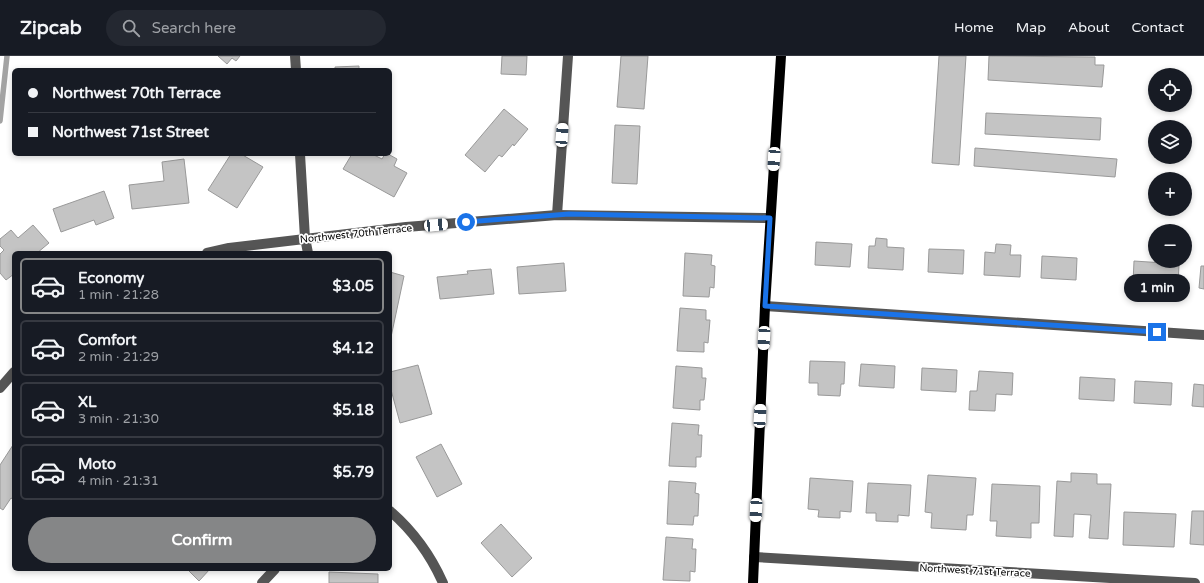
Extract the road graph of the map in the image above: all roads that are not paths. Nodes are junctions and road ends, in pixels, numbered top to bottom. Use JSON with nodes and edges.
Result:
{"nodes":[{"id":1,"x":295,"y":56,"type":"edge"},
{"id":2,"x":568,"y":56,"type":"edge"},
{"id":3,"x":781,"y":56,"type":"edge"},
{"id":4,"x":296,"y":68,"type":"edge"},
{"id":5,"x":300,"y":156,"type":"edge"},
{"id":6,"x":557,"y":215,"type":"junction"},
{"id":7,"x":770,"y":218,"type":"junction"},
{"id":8,"x":305,"y":238,"type":"junction"},
{"id":9,"x":216,"y":251,"type":"edge"},
{"id":10,"x":308,"y":251,"type":"edge"},
{"id":11,"x":765,"y":306,"type":"junction"},
{"id":12,"x":1204,"y":335,"type":"edge"},
{"id":13,"x":12,"y":374,"type":"edge"},
{"id":14,"x":0,"y":388,"type":"edge"},
{"id":15,"x":392,"y":513,"type":"edge"},
{"id":16,"x":754,"y":557,"type":"junction"},
{"id":17,"x":273,"y":571,"type":"edge"},
{"id":18,"x":262,"y":583,"type":"edge"},
{"id":19,"x":443,"y":583,"type":"edge"},
{"id":20,"x":752,"y":583,"type":"edge"},
{"id":21,"x":1195,"y":583,"type":"edge"}],
"edges":[{"from":1,"to":4,"type":"street"},
{"from":2,"to":6,"type":"street"},
{"from":3,"to":7,"type":"main road"},
{"from":5,"to":8,"type":"street"},
{"from":6,"to":7,"type":"street","name":"Northwest 70th Terrace"},
{"from":6,"to":8,"type":"street","name":"Northwest 70th Terrace"},
{"from":7,"to":11,"type":"main road"},
{"from":8,"to":9,"type":"street","name":"Northwest 70th Terrace"},
{"from":8,"to":10,"type":"street"},
{"from":11,"to":12,"type":"street"},
{"from":11,"to":16,"type":"main road"},
{"from":13,"to":14,"type":"street"},
{"from":15,"to":19,"type":"street"},
{"from":16,"to":20,"type":"main road"},
{"from":16,"to":21,"type":"street","name":"Northwest 71st Terrace"},
{"from":17,"to":18,"type":"street"}]}
